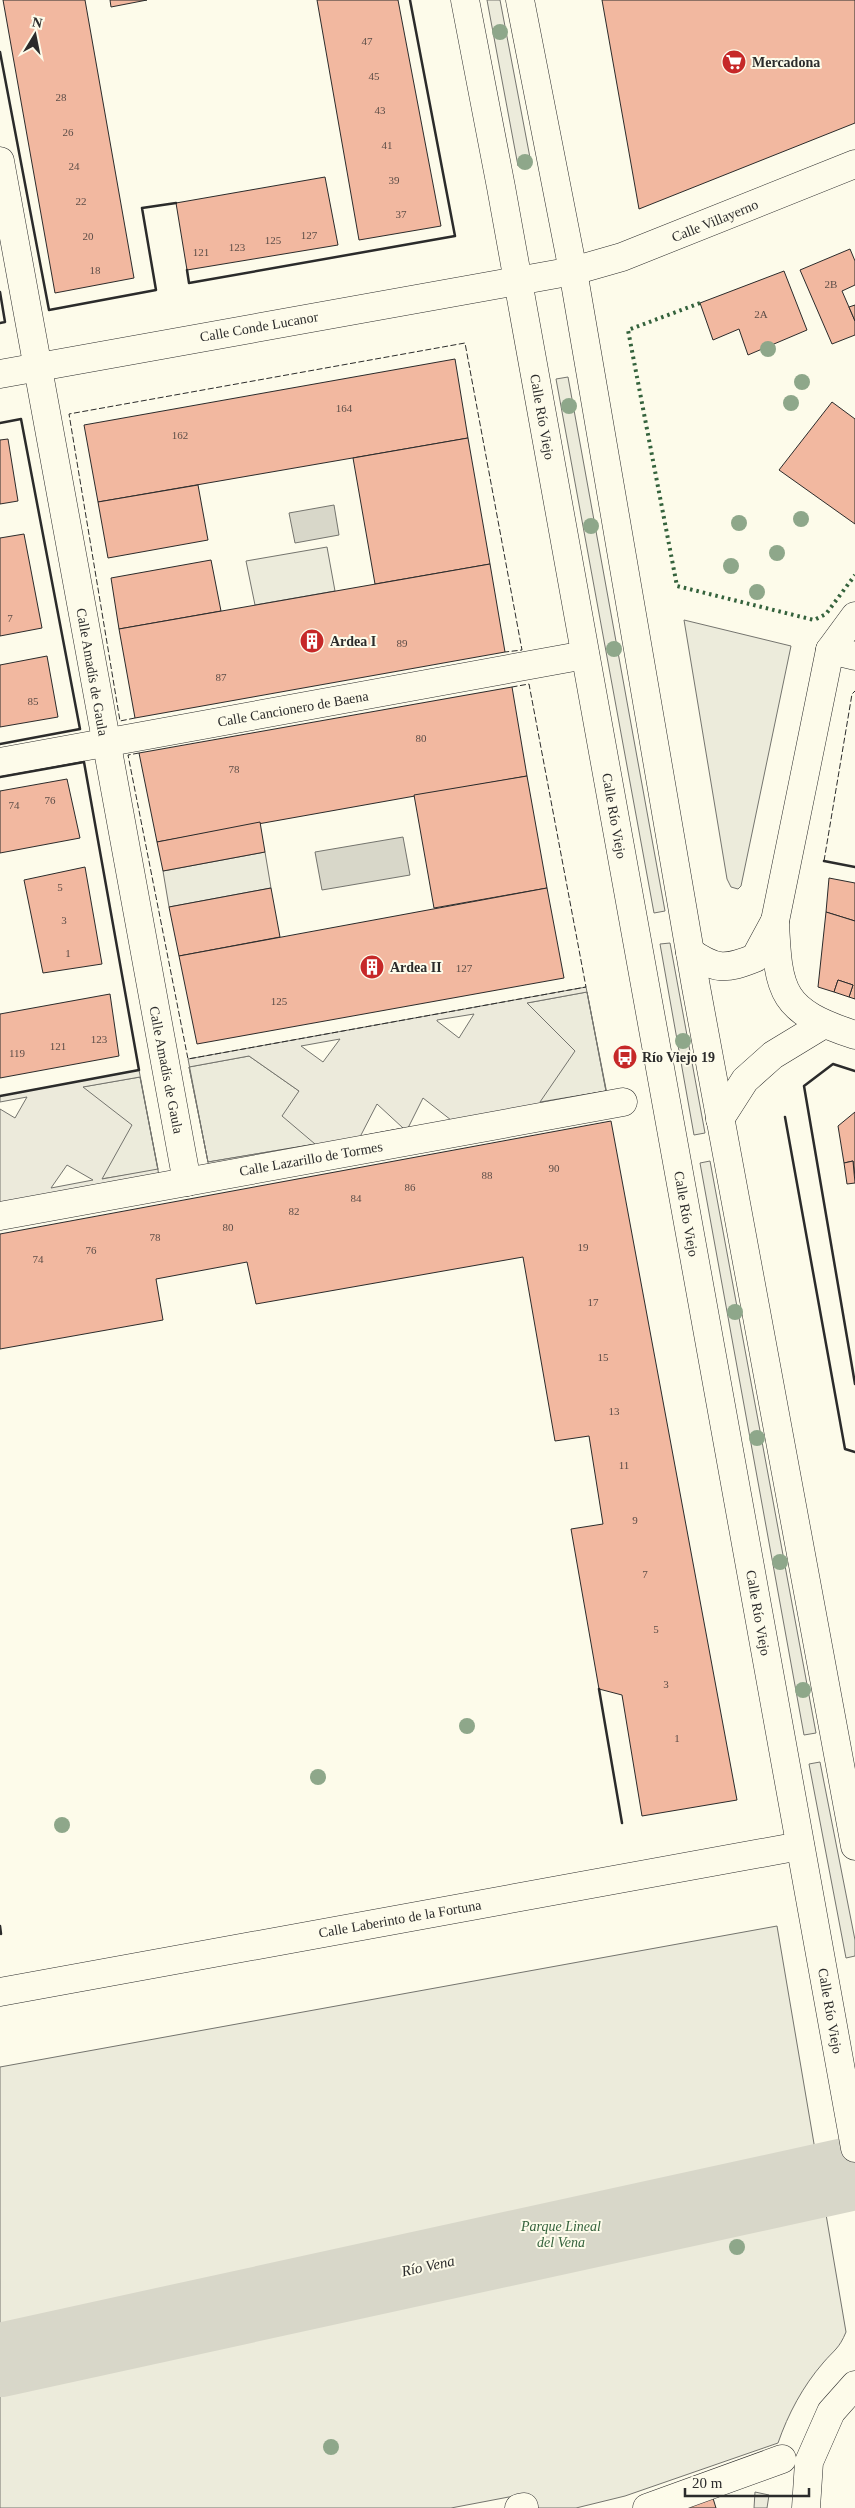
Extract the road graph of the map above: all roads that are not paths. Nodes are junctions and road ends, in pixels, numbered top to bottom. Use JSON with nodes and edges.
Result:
{"nodes":[{"id":1,"x":465,"y":0,"type":"edge"},
{"id":2,"x":520,"y":0,"type":"edge"},
{"id":3,"x":0,"y":161,"type":"edge"},
{"id":4,"x":855,"y":164,"type":"edge"},
{"id":5,"x":573,"y":271,"type":"junction"},
{"id":6,"x":517,"y":280,"type":"junction"},
{"id":7,"x":38,"y":367,"type":"junction"},
{"id":8,"x":0,"y":374,"type":"edge"},
{"id":9,"x":855,"y":616,"type":"edge"},
{"id":10,"x":842,"y":653,"type":"edge"},
{"id":11,"x":585,"y":655,"type":"junction"},
{"id":12,"x":105,"y":743,"type":"junction"},
{"id":13,"x":0,"y":762,"type":"edge"},
{"id":14,"x":775,"y":921,"type":"junction"},
{"id":15,"x":690,"y":952,"type":"junction"},
{"id":16,"x":824,"y":1024,"type":"junction"},
{"id":17,"x":855,"y":1035,"type":"edge"},
{"id":18,"x":623,"y":1102,"type":"dead end"},
{"id":19,"x":720,"y":1118,"type":"junction"},
{"id":20,"x":187,"y":1182,"type":"junction"},
{"id":21,"x":0,"y":1216,"type":"edge"},
{"id":22,"x":854,"y":1837,"type":"edge"},
{"id":23,"x":800,"y":1846,"type":"junction"},
{"id":24,"x":0,"y":1992,"type":"edge"},
{"id":25,"x":855,"y":2148,"type":"edge"},
{"id":26,"x":855,"y":2385,"type":"edge"},
{"id":27,"x":782,"y":2460,"type":"dead end"},
{"id":28,"x":647,"y":2508,"type":"edge"},
{"id":29,"x":806,"y":2508,"type":"edge"}],
"edges":[{"from":1,"to":6,"type":"street","name":"Calle Río Viejo"},
{"from":2,"to":5,"type":"street"},
{"from":3,"to":7,"type":"street","name":"Calle Amadís de Gaula"},
{"from":4,"to":5,"type":"street","name":"Calle Villayerno"},
{"from":5,"to":6,"type":"street"},
{"from":5,"to":15,"type":"street"},
{"from":6,"to":7,"type":"street","name":"Calle Conde Lucanor"},
{"from":6,"to":11,"type":"street","name":"Calle Río Viejo"},
{"from":7,"to":8,"type":"street","name":"Calle Conde Lucanor"},
{"from":7,"to":12,"type":"street","name":"Calle Amadís de Gaula"},
{"from":9,"to":10,"type":"street"},
{"from":10,"to":14,"type":"street"},
{"from":11,"to":12,"type":"street","name":"Calle Cancionero de Baena"},
{"from":11,"to":23,"type":"street","name":"Calle Río Viejo"},
{"from":12,"to":13,"type":"street","name":"Calle Cancionero de Baena"},
{"from":12,"to":20,"type":"street","name":"Calle Amadís de Gaula"},
{"from":14,"to":15,"type":"street"},
{"from":14,"to":16,"type":"street"},
{"from":15,"to":19,"type":"street"},
{"from":16,"to":17,"type":"street"},
{"from":16,"to":19,"type":"street"},
{"from":18,"to":20,"type":"street","name":"Calle Lazarillo de Tormes"},
{"from":19,"to":22,"type":"street"},
{"from":20,"to":21,"type":"street","name":"Calle Lazarillo de Tormes"},
{"from":23,"to":24,"type":"street","name":"Calle Laberinto de la Fortuna"},
{"from":23,"to":25,"type":"street","name":"Calle Río Viejo"},
{"from":26,"to":29,"type":"street"},
{"from":27,"to":28,"type":"street"}]}
